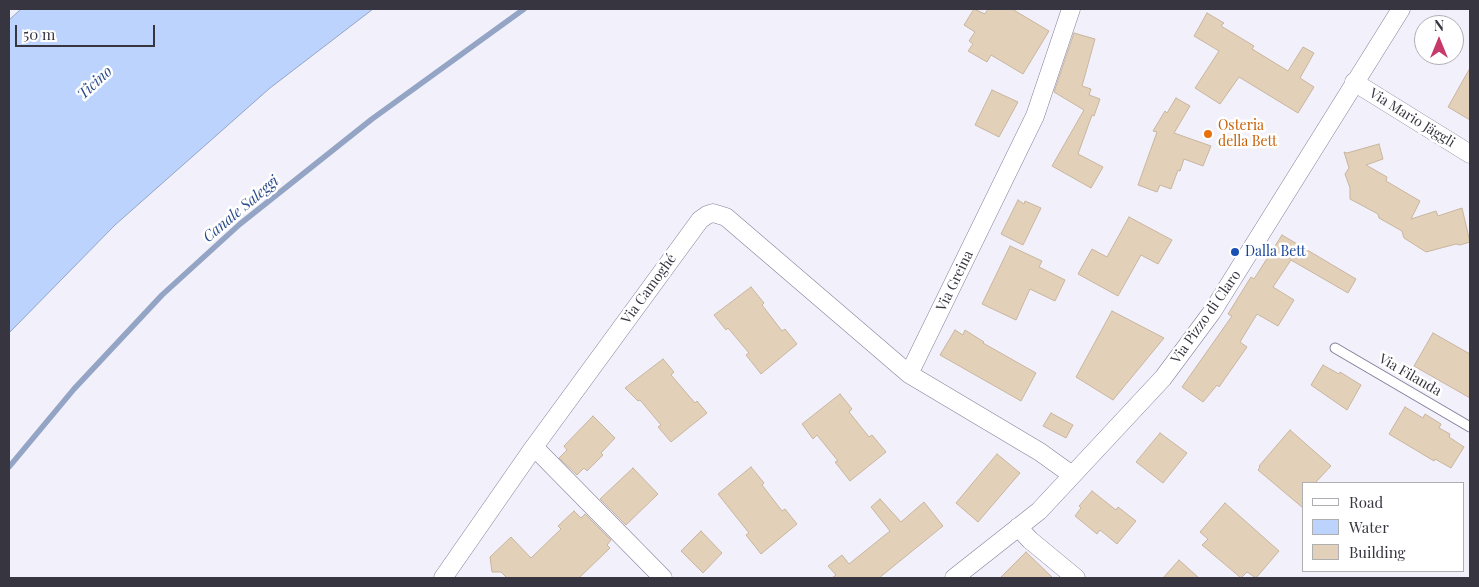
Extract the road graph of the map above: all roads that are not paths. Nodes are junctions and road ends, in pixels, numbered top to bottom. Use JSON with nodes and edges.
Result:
{"nodes":[{"id":1,"x":1071,"y":9,"type":"edge"},
{"id":2,"x":1401,"y":9,"type":"edge"},
{"id":3,"x":1354,"y":82,"type":"junction"},
{"id":4,"x":1470,"y":154,"type":"edge"},
{"id":5,"x":1335,"y":348,"type":"dead end"},
{"id":6,"x":909,"y":374,"type":"junction"},
{"id":7,"x":1470,"y":426,"type":"edge"},
{"id":8,"x":534,"y":447,"type":"junction"},
{"id":9,"x":1072,"y":475,"type":"junction"},
{"id":10,"x":1018,"y":528,"type":"junction"},
{"id":11,"x":443,"y":578,"type":"edge"},
{"id":12,"x":663,"y":578,"type":"edge"},
{"id":13,"x":954,"y":578,"type":"edge"},
{"id":14,"x":1076,"y":578,"type":"edge"}],
"edges":[{"from":1,"to":6,"type":"street","name":"Via Greina"},
{"from":2,"to":3,"type":"street","name":"Via Pizzo di Claro"},
{"from":3,"to":4,"type":"street","name":"Via Mario Jäggli"},
{"from":3,"to":9,"type":"street","name":"Via Pizzo di Claro"},
{"from":5,"to":7,"type":"lane","name":"Via Filanda"},
{"from":6,"to":8,"type":"street","name":"Via Camoghé"},
{"from":6,"to":9,"type":"street"},
{"from":8,"to":11,"type":"street","name":"Via Camoghé"},
{"from":8,"to":12,"type":"street"},
{"from":9,"to":10,"type":"street","name":"Via Pizzo di Claro"},
{"from":10,"to":13,"type":"street","name":"Via Pizzo di Claro"},
{"from":10,"to":14,"type":"street"}]}
